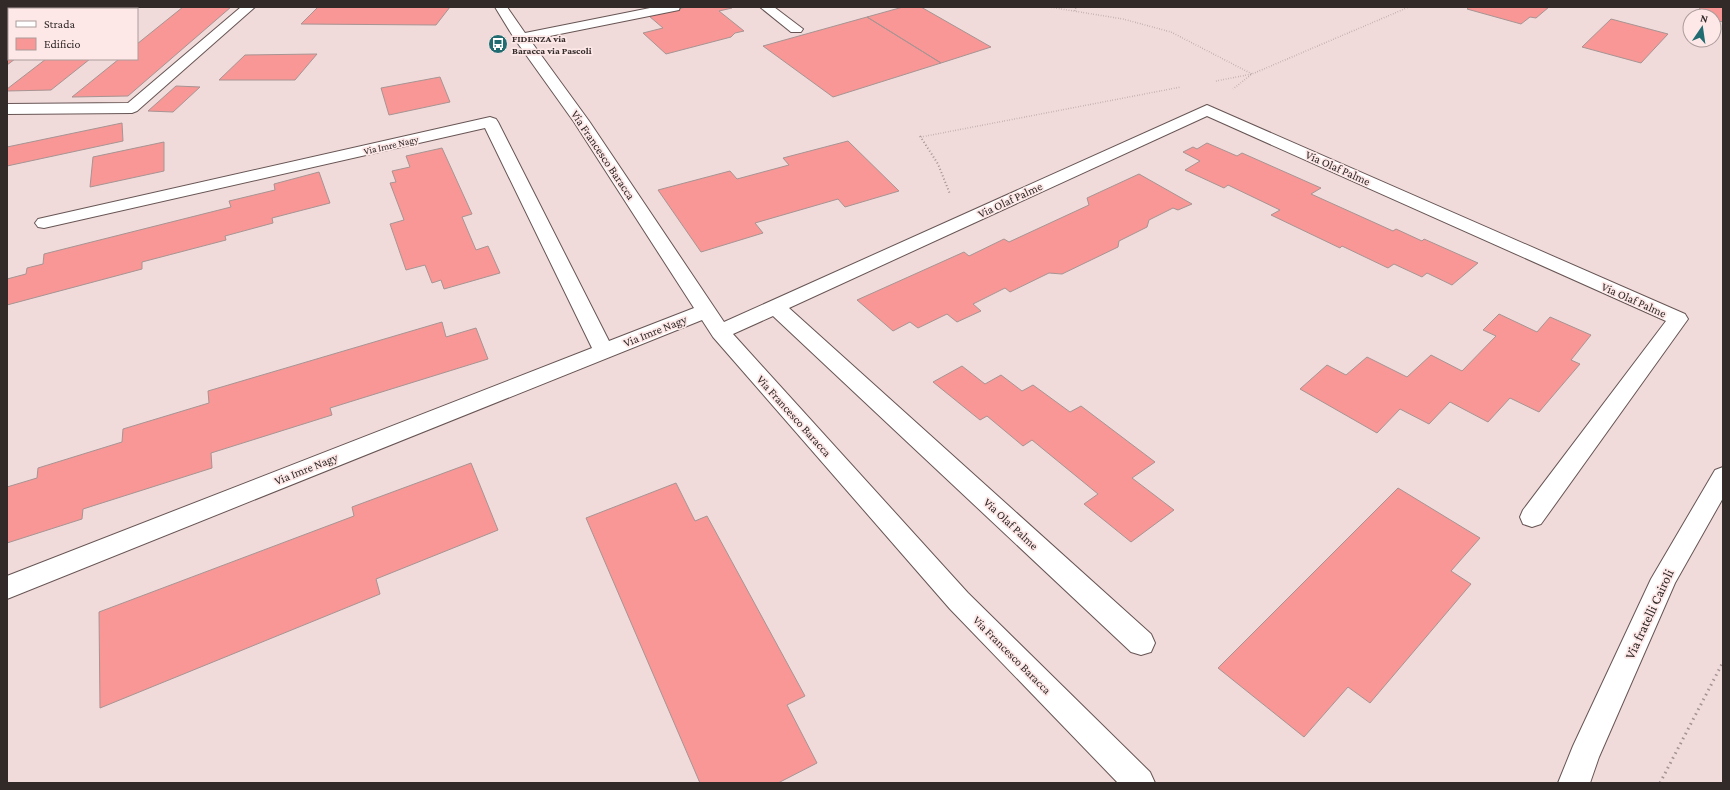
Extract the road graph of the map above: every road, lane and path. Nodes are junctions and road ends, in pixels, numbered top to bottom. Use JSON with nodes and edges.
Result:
{"nodes":[{"id":1,"x":249,"y":7,"type":"edge"},
{"id":2,"x":501,"y":7,"type":"edge"},
{"id":3,"x":674,"y":7,"type":"edge"},
{"id":4,"x":766,"y":7,"type":"edge"},
{"id":5,"x":1049,"y":7,"type":"edge"},
{"id":6,"x":1076,"y":7,"type":"edge"},
{"id":7,"x":1409,"y":7,"type":"edge"},
{"id":8,"x":1075,"y":11,"type":"junction"},
{"id":9,"x":796,"y":29,"type":"dead end"},
{"id":10,"x":521,"y":38,"type":"junction"},
{"id":11,"x":1252,"y":74,"type":"junction"},
{"id":12,"x":1213,"y":81,"type":"dead end"},
{"id":13,"x":1182,"y":87,"type":"dead end"},
{"id":14,"x":7,"y":110,"type":"edge"},
{"id":15,"x":951,"y":197,"type":"dead end"},
{"id":16,"x":44,"y":223,"type":"dead end"},
{"id":17,"x":776,"y":307,"type":"junction"},
{"id":18,"x":706,"y":311,"type":"junction"},
{"id":19,"x":720,"y":332,"type":"junction"},
{"id":20,"x":604,"y":351,"type":"junction"},
{"id":21,"x":1723,"y":476,"type":"edge"},
{"id":22,"x":1532,"y":517,"type":"dead end"},
{"id":23,"x":7,"y":588,"type":"edge"},
{"id":24,"x":1140,"y":643,"type":"dead end"},
{"id":25,"x":1723,"y":662,"type":"edge"},
{"id":26,"x":1582,"y":774,"type":"edge"},
{"id":27,"x":1139,"y":783,"type":"edge"},
{"id":28,"x":1660,"y":783,"type":"edge"}],
"edges":[{"from":1,"to":14,"type":"street"},
{"from":2,"to":10,"type":"street","name":"Via Francesco Baracca"},
{"from":3,"to":10,"type":"street"},
{"from":4,"to":9,"type":"street"},
{"from":5,"to":8,"type":"path"},
{"from":6,"to":8,"type":"path"},
{"from":7,"to":11,"type":"path"},
{"from":8,"to":11,"type":"path"},
{"from":10,"to":18,"type":"street","name":"Via Francesco Baracca"},
{"from":11,"to":12,"type":"path"},
{"from":13,"to":15,"type":"path"},
{"from":16,"to":20,"type":"street","name":"Via Imre Nagy"},
{"from":17,"to":19,"type":"street","name":"Via Olaf Palme"},
{"from":17,"to":22,"type":"street","name":"Via Olaf Palme"},
{"from":17,"to":24,"type":"street","name":"Via Olaf Palme"},
{"from":18,"to":19,"type":"street","name":"Via Francesco Baracca"},
{"from":18,"to":20,"type":"street","name":"Via Imre Nagy"},
{"from":19,"to":27,"type":"street","name":"Via Francesco Baracca"},
{"from":20,"to":23,"type":"street","name":"Via Imre Nagy"},
{"from":21,"to":26,"type":"street","name":"Via fratelli Cairoli"},
{"from":25,"to":28,"type":"path"}]}
